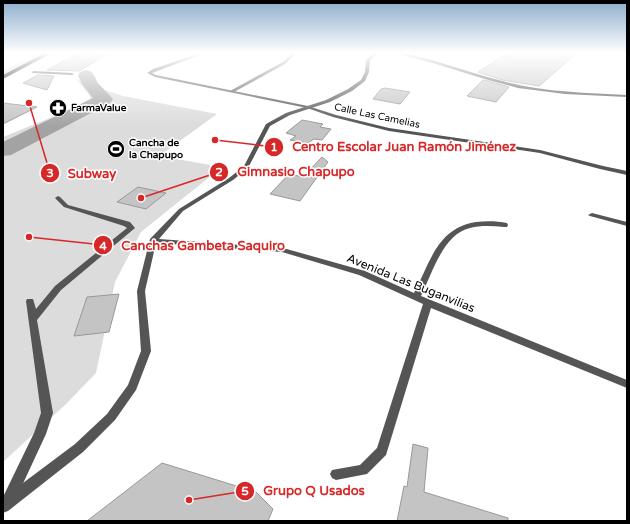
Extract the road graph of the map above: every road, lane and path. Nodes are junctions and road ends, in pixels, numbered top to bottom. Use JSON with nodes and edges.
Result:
{"nodes":[{"id":1,"x":162,"y":77,"type":"edge"},
{"id":2,"x":257,"y":77,"type":"edge"},
{"id":3,"x":365,"y":77,"type":"edge"},
{"id":4,"x":484,"y":77,"type":"edge"},
{"id":5,"x":232,"y":91,"type":"junction"},
{"id":6,"x":627,"y":96,"type":"edge"},
{"id":7,"x":308,"y":107,"type":"junction"},
{"id":8,"x":627,"y":174,"type":"edge"},
{"id":9,"x":58,"y":198,"type":"dead end"},
{"id":10,"x":592,"y":215,"type":"dead end"},
{"id":11,"x":627,"y":224,"type":"edge"},
{"id":12,"x":504,"y":225,"type":"dead end"},
{"id":13,"x":153,"y":242,"type":"junction"},
{"id":14,"x":416,"y":298,"type":"junction"},
{"id":15,"x":30,"y":301,"type":"dead end"},
{"id":16,"x":428,"y":303,"type":"junction"},
{"id":17,"x":33,"y":319,"type":"junction"},
{"id":18,"x":627,"y":384,"type":"edge"},
{"id":19,"x":336,"y":474,"type":"dead end"},
{"id":20,"x":5,"y":504,"type":"edge"}],
"edges":[{"from":1,"to":5,"type":"street","name":"Calle Las Camelias"},
{"from":2,"to":5,"type":"street"},
{"from":3,"to":7,"type":"street"},
{"from":4,"to":6,"type":"street"},
{"from":5,"to":7,"type":"street","name":"Calle Las Camelias"},
{"from":7,"to":8,"type":"street","name":"Calle Las Camelias"},
{"from":7,"to":13,"type":"street"},
{"from":9,"to":17,"type":"street"},
{"from":10,"to":11,"type":"street"},
{"from":12,"to":14,"type":"street"},
{"from":13,"to":14,"type":"street","name":"Avenida Las Buganvilias"},
{"from":13,"to":20,"type":"street"},
{"from":14,"to":16,"type":"street","name":"Avenida Las Buganvilias"},
{"from":15,"to":17,"type":"street"},
{"from":16,"to":18,"type":"street","name":"Avenida Las Buganvilias"},
{"from":16,"to":19,"type":"street"},
{"from":17,"to":20,"type":"street"}]}
